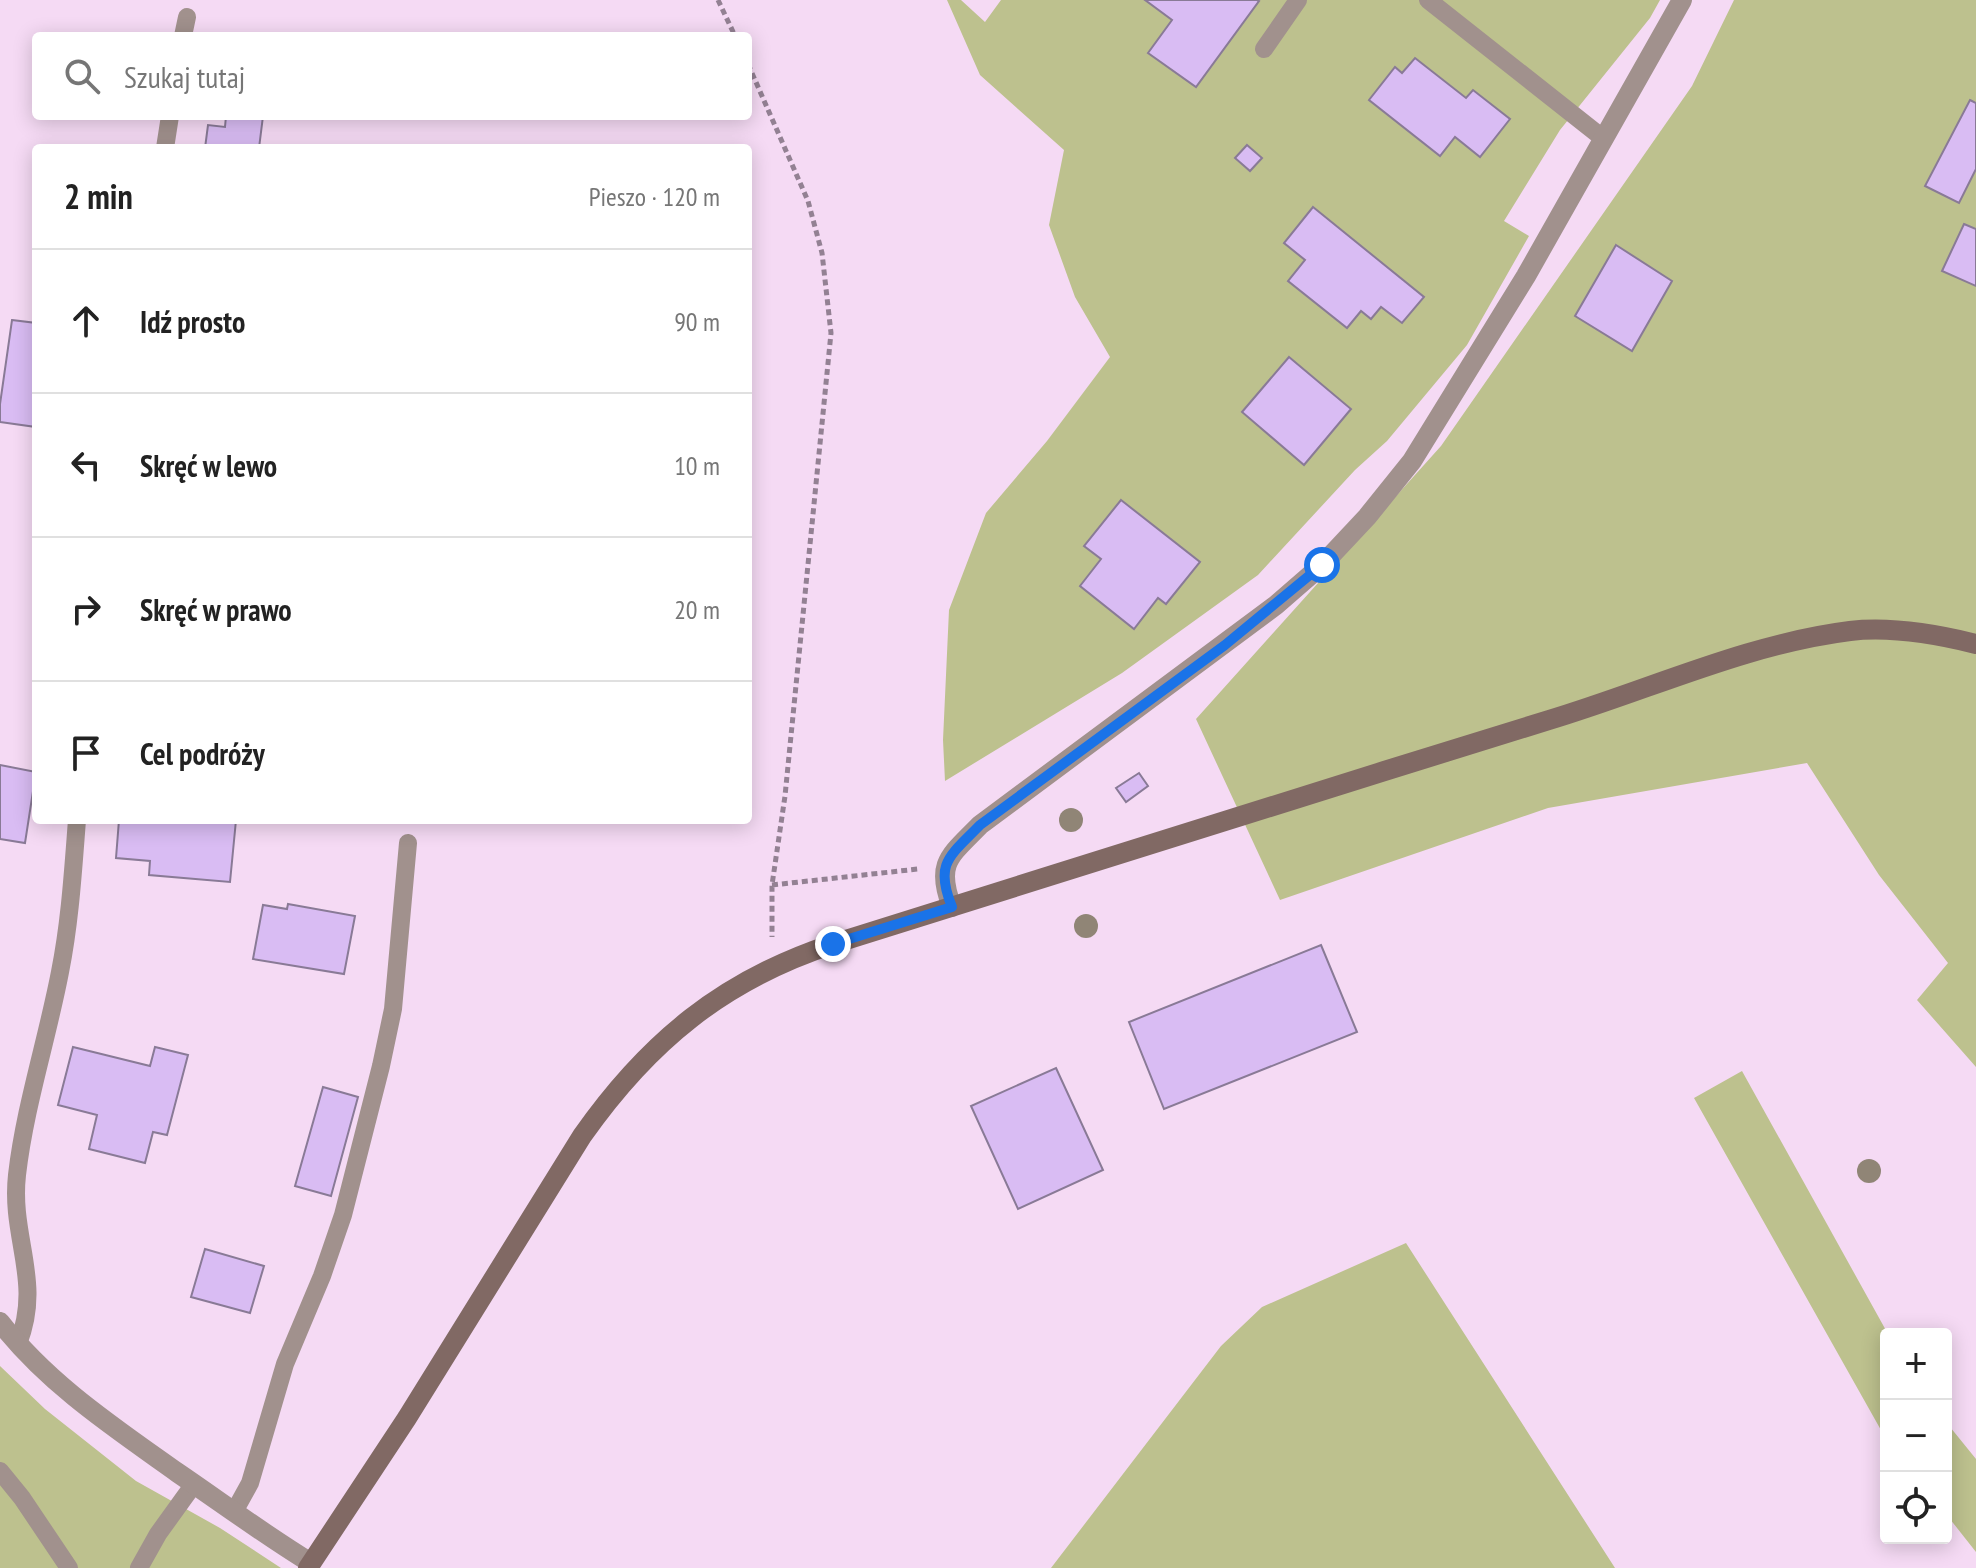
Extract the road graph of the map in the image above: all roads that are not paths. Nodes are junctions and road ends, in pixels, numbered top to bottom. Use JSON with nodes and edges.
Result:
{"nodes":[{"id":1,"x":1298,"y":0,"type":"edge"},
{"id":2,"x":1428,"y":0,"type":"edge"},
{"id":3,"x":1682,"y":0,"type":"edge"},
{"id":4,"x":187,"y":17,"type":"dead end"},
{"id":5,"x":184,"y":32,"type":"edge"},
{"id":6,"x":1264,"y":49,"type":"dead end"},
{"id":7,"x":169,"y":120,"type":"edge"},
{"id":8,"x":1604,"y":139,"type":"junction"},
{"id":9,"x":166,"y":144,"type":"edge"},
{"id":10,"x":1976,"y":644,"type":"edge"},
{"id":11,"x":77,"y":824,"type":"edge"},
{"id":12,"x":408,"y":843,"type":"dead end"},
{"id":13,"x":952,"y":907,"type":"junction"},
{"id":14,"x":0,"y":1322,"type":"edge"},
{"id":15,"x":18,"y":1344,"type":"junction"},
{"id":16,"x":0,"y":1471,"type":"edge"},
{"id":17,"x":194,"y":1484,"type":"junction"},
{"id":18,"x":234,"y":1512,"type":"junction"},
{"id":19,"x":309,"y":1566,"type":"edge"},
{"id":20,"x":69,"y":1568,"type":"edge"},
{"id":21,"x":139,"y":1568,"type":"edge"}],
"edges":[{"from":1,"to":6,"type":"lane"},
{"from":2,"to":8,"type":"lane"},
{"from":3,"to":8,"type":"street"},
{"from":4,"to":5,"type":"lane"},
{"from":7,"to":9,"type":"lane"},
{"from":8,"to":13,"type":"street"},
{"from":10,"to":13,"type":"street"},
{"from":11,"to":15,"type":"lane"},
{"from":12,"to":18,"type":"lane"},
{"from":13,"to":19,"type":"street"},
{"from":14,"to":15,"type":"street"},
{"from":15,"to":17,"type":"street"},
{"from":16,"to":20,"type":"lane"},
{"from":17,"to":18,"type":"street"},
{"from":17,"to":21,"type":"lane"},
{"from":18,"to":19,"type":"street"}]}
